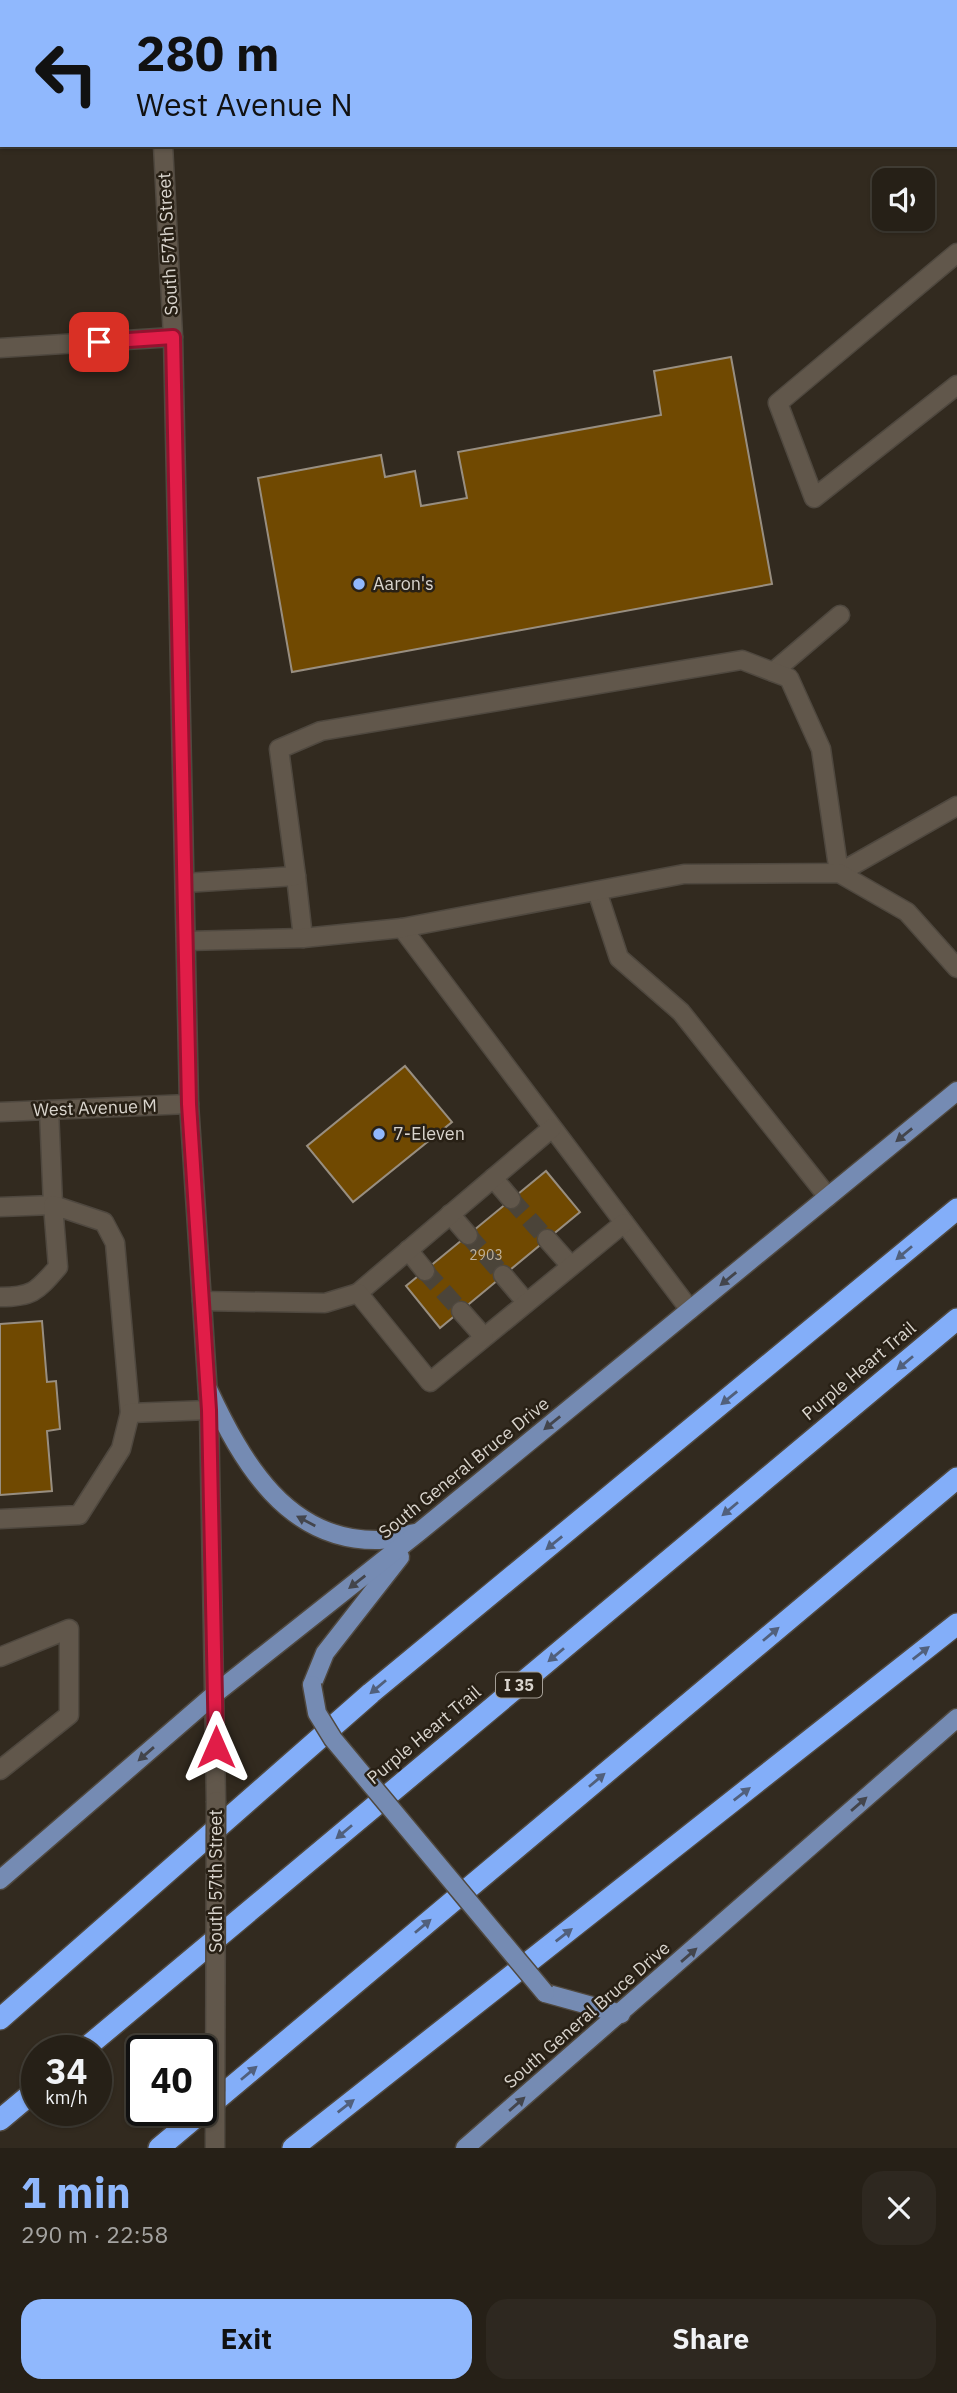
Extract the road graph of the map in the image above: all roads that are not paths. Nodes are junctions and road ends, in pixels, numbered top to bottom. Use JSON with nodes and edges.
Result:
{"nodes":[{"id":1,"x":163,"y":147,"type":"edge"},
{"id":2,"x":957,"y":253,"type":"edge"},
{"id":3,"x":173,"y":337,"type":"junction"},
{"id":4,"x":0,"y":348,"type":"edge"},
{"id":5,"x":957,"y":385,"type":"edge"},
{"id":6,"x":840,"y":615,"type":"dead end"},
{"id":7,"x":773,"y":672,"type":"junction"},
{"id":8,"x":957,"y":806,"type":"edge"},
{"id":9,"x":839,"y":873,"type":"junction"},
{"id":10,"x":296,"y":876,"type":"junction"},
{"id":11,"x":185,"y":883,"type":"junction"},
{"id":12,"x":597,"y":891,"type":"junction"},
{"id":13,"x":402,"y":928,"type":"junction"},
{"id":14,"x":303,"y":938,"type":"junction"},
{"id":15,"x":186,"y":940,"type":"junction"},
{"id":16,"x":957,"y":968,"type":"edge"},
{"id":17,"x":957,"y":1091,"type":"edge"},
{"id":18,"x":189,"y":1104,"type":"junction"},
{"id":19,"x":50,"y":1110,"type":"junction"},
{"id":20,"x":0,"y":1112,"type":"edge"},
{"id":21,"x":552,"y":1128,"type":"junction"},
{"id":22,"x":493,"y":1178,"type":"junction"},
{"id":23,"x":828,"y":1197,"type":"junction"},
{"id":24,"x":511,"y":1199,"type":"tunnel mouth"},
{"id":25,"x":53,"y":1205,"type":"junction"},
{"id":26,"x":0,"y":1207,"type":"edge"},
{"id":27,"x":957,"y":1209,"type":"edge"},
{"id":28,"x":450,"y":1214,"type":"junction"},
{"id":29,"x":624,"y":1223,"type":"junction"},
{"id":30,"x":468,"y":1235,"type":"tunnel mouth"},
{"id":31,"x":547,"y":1240,"type":"tunnel mouth"},
{"id":32,"x":408,"y":1250,"type":"junction"},
{"id":33,"x":571,"y":1266,"type":"junction"},
{"id":34,"x":425,"y":1271,"type":"tunnel mouth"},
{"id":35,"x":503,"y":1275,"type":"tunnel mouth"},
{"id":36,"x":358,"y":1293,"type":"junction"},
{"id":37,"x":0,"y":1297,"type":"edge"},
{"id":38,"x":202,"y":1301,"type":"junction"},
{"id":39,"x":526,"y":1302,"type":"junction"},
{"id":40,"x":690,"y":1310,"type":"junction"},
{"id":41,"x":461,"y":1311,"type":"tunnel mouth"},
{"id":42,"x":957,"y":1319,"type":"edge"},
{"id":43,"x":484,"y":1337,"type":"junction"},
{"id":44,"x":208,"y":1390,"type":"junction"},
{"id":45,"x":209,"y":1410,"type":"junction"},
{"id":46,"x":130,"y":1413,"type":"junction"},
{"id":47,"x":957,"y":1478,"type":"edge"},
{"id":48,"x":0,"y":1520,"type":"edge"},
{"id":49,"x":419,"y":1532,"type":"junction"},
{"id":50,"x":957,"y":1624,"type":"edge"},
{"id":51,"x":0,"y":1657,"type":"edge"},
{"id":52,"x":216,"y":1693,"type":"junction"},
{"id":53,"x":957,"y":1718,"type":"edge"},
{"id":54,"x":0,"y":1770,"type":"edge"},
{"id":55,"x":0,"y":1880,"type":"edge"},
{"id":56,"x":621,"y":2014,"type":"junction"},
{"id":57,"x":0,"y":2019,"type":"edge"},
{"id":58,"x":101,"y":2035,"type":"edge"},
{"id":59,"x":21,"y":2102,"type":"edge"},
{"id":60,"x":0,"y":2120,"type":"edge"},
{"id":61,"x":159,"y":2148,"type":"edge"},
{"id":62,"x":215,"y":2148,"type":"edge"},
{"id":63,"x":293,"y":2148,"type":"edge"},
{"id":64,"x":465,"y":2148,"type":"edge"}],
"edges":[{"from":1,"to":3,"type":"street","name":"South 57th Street"},
{"from":2,"to":5,"type":"street"},
{"from":3,"to":4,"type":"street"},
{"from":3,"to":11,"type":"street","name":"South 57th Street"},
{"from":6,"to":7,"type":"street"},
{"from":7,"to":9,"type":"street"},
{"from":7,"to":10,"type":"street"},
{"from":8,"to":9,"type":"street"},
{"from":9,"to":12,"type":"street"},
{"from":9,"to":16,"type":"street"},
{"from":10,"to":11,"type":"street"},
{"from":10,"to":14,"type":"street"},
{"from":11,"to":15,"type":"street","name":"South 57th Street"},
{"from":12,"to":13,"type":"street"},
{"from":12,"to":23,"type":"street"},
{"from":13,"to":14,"type":"street"},
{"from":13,"to":21,"type":"street"},
{"from":14,"to":15,"type":"street"},
{"from":15,"to":18,"type":"street","name":"South 57th Street"},
{"from":17,"to":23,"type":"main road","name":"South General Bruce Drive","one_way":true},
{"from":18,"to":19,"type":"street","name":"West Avenue M"},
{"from":18,"to":38,"type":"street","name":"South 57th Street"},
{"from":19,"to":20,"type":"street","name":"West Avenue M"},
{"from":19,"to":25,"type":"street"},
{"from":21,"to":22,"type":"street"},
{"from":21,"to":29,"type":"street"},
{"from":22,"to":24,"type":"street"},
{"from":22,"to":28,"type":"street"},
{"from":23,"to":40,"type":"main road","name":"South General Bruce Drive","one_way":true},
{"from":25,"to":26,"type":"street"},
{"from":25,"to":37,"type":"street"},
{"from":25,"to":46,"type":"street"},
{"from":27,"to":57,"type":"highway","one_way":true},
{"from":28,"to":30,"type":"street"},
{"from":28,"to":32,"type":"street"},
{"from":29,"to":33,"type":"street"},
{"from":29,"to":40,"type":"street"},
{"from":31,"to":33,"type":"street"},
{"from":32,"to":34,"type":"street"},
{"from":32,"to":36,"type":"street"},
{"from":33,"to":39,"type":"street"},
{"from":35,"to":39,"type":"street"},
{"from":36,"to":38,"type":"street"},
{"from":36,"to":43,"type":"street"},
{"from":38,"to":44,"type":"street","name":"South 57th Street"},
{"from":39,"to":43,"type":"street"},
{"from":40,"to":49,"type":"main road","name":"South General Bruce Drive","one_way":true},
{"from":41,"to":43,"type":"street"},
{"from":42,"to":58,"type":"highway","name":"Purple Heart Trail","number":"I 35","one_way":true},
{"from":44,"to":45,"type":"street","name":"South 57th Street"},
{"from":49,"to":44,"type":"main road","one_way":true},
{"from":45,"to":46,"type":"street"},
{"from":45,"to":52,"type":"street","name":"South 57th Street"},
{"from":46,"to":48,"type":"street"},
{"from":61,"to":47,"type":"highway","one_way":true},
{"from":49,"to":52,"type":"main road","name":"South General Bruce Drive","one_way":true},
{"from":49,"to":56,"type":"main road","bridge":true},
{"from":63,"to":50,"type":"highway","one_way":true},
{"from":51,"to":54,"type":"street"},
{"from":52,"to":55,"type":"main road","name":"South General Bruce Drive","one_way":true},
{"from":52,"to":62,"type":"street","name":"South 57th Street","bridge":true},
{"from":56,"to":53,"type":"main road","name":"South General Bruce Drive","one_way":true},
{"from":64,"to":56,"type":"main road","name":"South General Bruce Drive","one_way":true},
{"from":59,"to":60,"type":"highway"}]}
